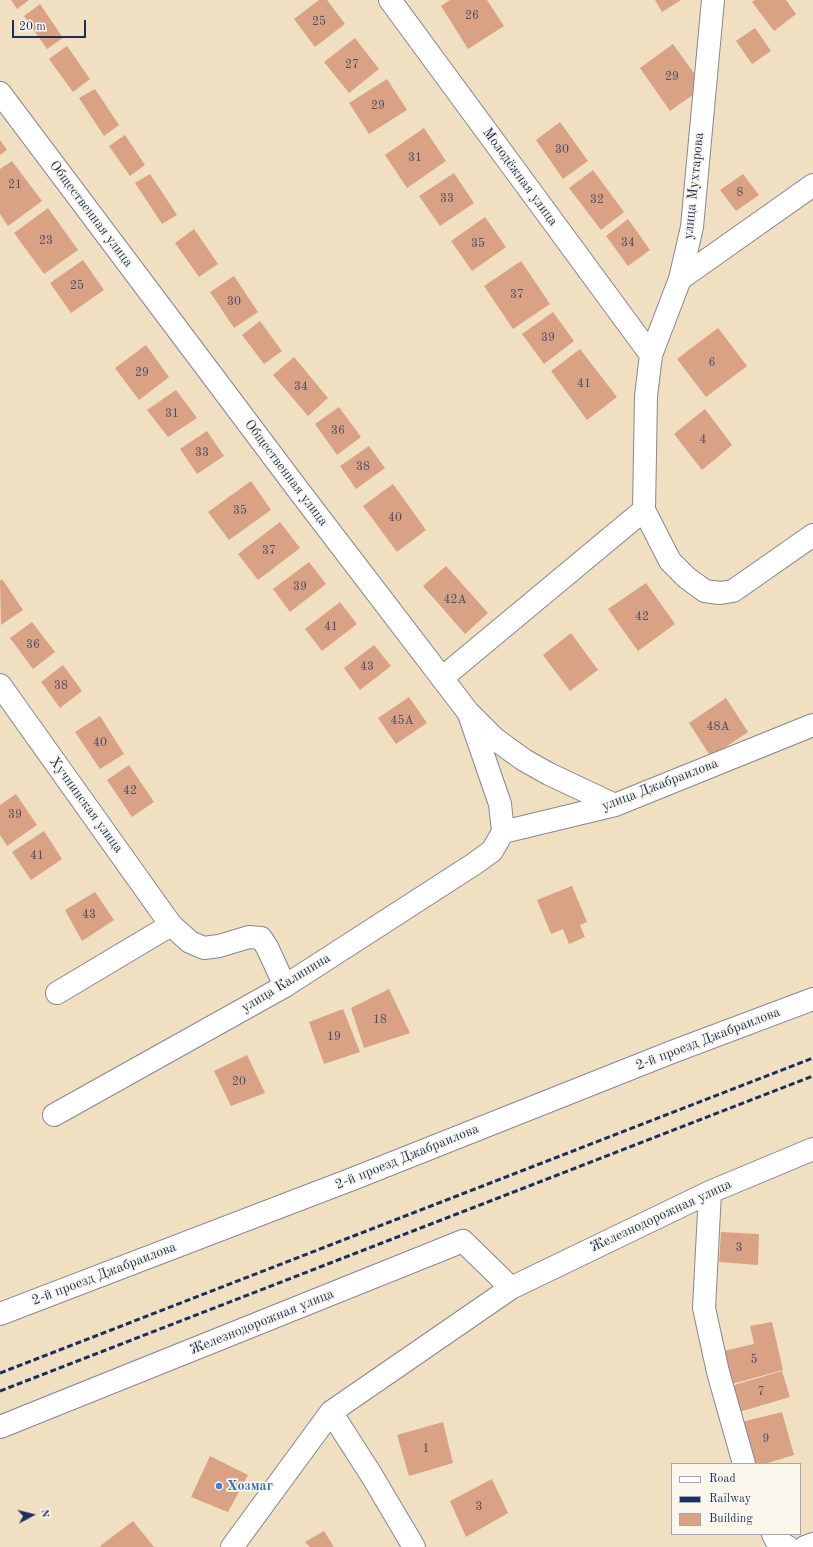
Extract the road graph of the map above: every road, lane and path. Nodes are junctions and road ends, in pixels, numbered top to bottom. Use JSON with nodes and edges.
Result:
{"nodes":[{"id":1,"x":390,"y":0,"type":"edge"},
{"id":2,"x":713,"y":0,"type":"edge"},
{"id":3,"x":0,"y":93,"type":"edge"},
{"id":4,"x":813,"y":184,"type":"edge"},
{"id":5,"x":680,"y":279,"type":"junction"},
{"id":6,"x":651,"y":355,"type":"junction"},
{"id":7,"x":644,"y":510,"type":"junction"},
{"id":8,"x":813,"y":535,"type":"edge"},
{"id":9,"x":442,"y":678,"type":"junction"},
{"id":10,"x":0,"y":685,"type":"edge"},
{"id":11,"x":468,"y":712,"type":"junction"},
{"id":12,"x":813,"y":725,"type":"edge"},
{"id":13,"x":615,"y":805,"type":"junction"},
{"id":14,"x":503,"y":832,"type":"junction"},
{"id":15,"x":172,"y":925,"type":"junction"},
{"id":16,"x":285,"y":986,"type":"junction"},
{"id":17,"x":57,"y":993,"type":"dead end"},
{"id":18,"x":813,"y":999,"type":"edge"},
{"id":19,"x":54,"y":1115,"type":"dead end"},
{"id":20,"x":813,"y":1148,"type":"edge"},
{"id":21,"x":710,"y":1192,"type":"junction"},
{"id":22,"x":511,"y":1288,"type":"junction"},
{"id":23,"x":0,"y":1314,"type":"edge"},
{"id":24,"x":331,"y":1412,"type":"junction"},
{"id":25,"x":0,"y":1427,"type":"edge"},
{"id":26,"x":744,"y":1463,"type":"edge"},
{"id":27,"x":774,"y":1535,"type":"edge"},
{"id":28,"x":813,"y":1544,"type":"edge"},
{"id":29,"x":232,"y":1547,"type":"edge"},
{"id":30,"x":414,"y":1547,"type":"edge"},
{"id":31,"x":788,"y":1547,"type":"edge"},
{"id":32,"x":805,"y":1547,"type":"edge"}],
"edges":[{"from":1,"to":6,"type":"street","name":"Молодёжная улица"},
{"from":2,"to":5,"type":"street","name":"улица Мухтарова"},
{"from":3,"to":9,"type":"street","name":"Общественная улица"},
{"from":4,"to":5,"type":"street"},
{"from":5,"to":6,"type":"street","name":"улица Мухтарова"},
{"from":6,"to":7,"type":"street","name":"улица Мухтарова"},
{"from":7,"to":8,"type":"street"},
{"from":7,"to":9,"type":"street"},
{"from":9,"to":11,"type":"street","name":"Общественная улица"},
{"from":10,"to":15,"type":"street","name":"Хучнинская улица"},
{"from":11,"to":13,"type":"street","name":"Общественная улица"},
{"from":11,"to":14,"type":"street"},
{"from":12,"to":13,"type":"street","name":"улица Джабраилова"},
{"from":13,"to":14,"type":"street","name":"улица Джабраилова"},
{"from":14,"to":16,"type":"street","name":"улица Калинина"},
{"from":15,"to":16,"type":"street","name":"Хучнинская улица"},
{"from":15,"to":17,"type":"street"},
{"from":16,"to":19,"type":"street","name":"улица Калинина"},
{"from":18,"to":23,"type":"street","name":"2-й проезд Джабраилова"},
{"from":20,"to":21,"type":"street","name":"Железнодорожная улица"},
{"from":21,"to":22,"type":"street","name":"Железнодорожная улица"},
{"from":21,"to":26,"type":"street"},
{"from":22,"to":24,"type":"street","name":"Железнодорожная улица"},
{"from":22,"to":25,"type":"street","name":"Железнодорожная улица"},
{"from":24,"to":29,"type":"street","name":"Железнодорожная улица"},
{"from":24,"to":30,"type":"street"},
{"from":27,"to":31,"type":"street"},
{"from":28,"to":32,"type":"street"}]}
